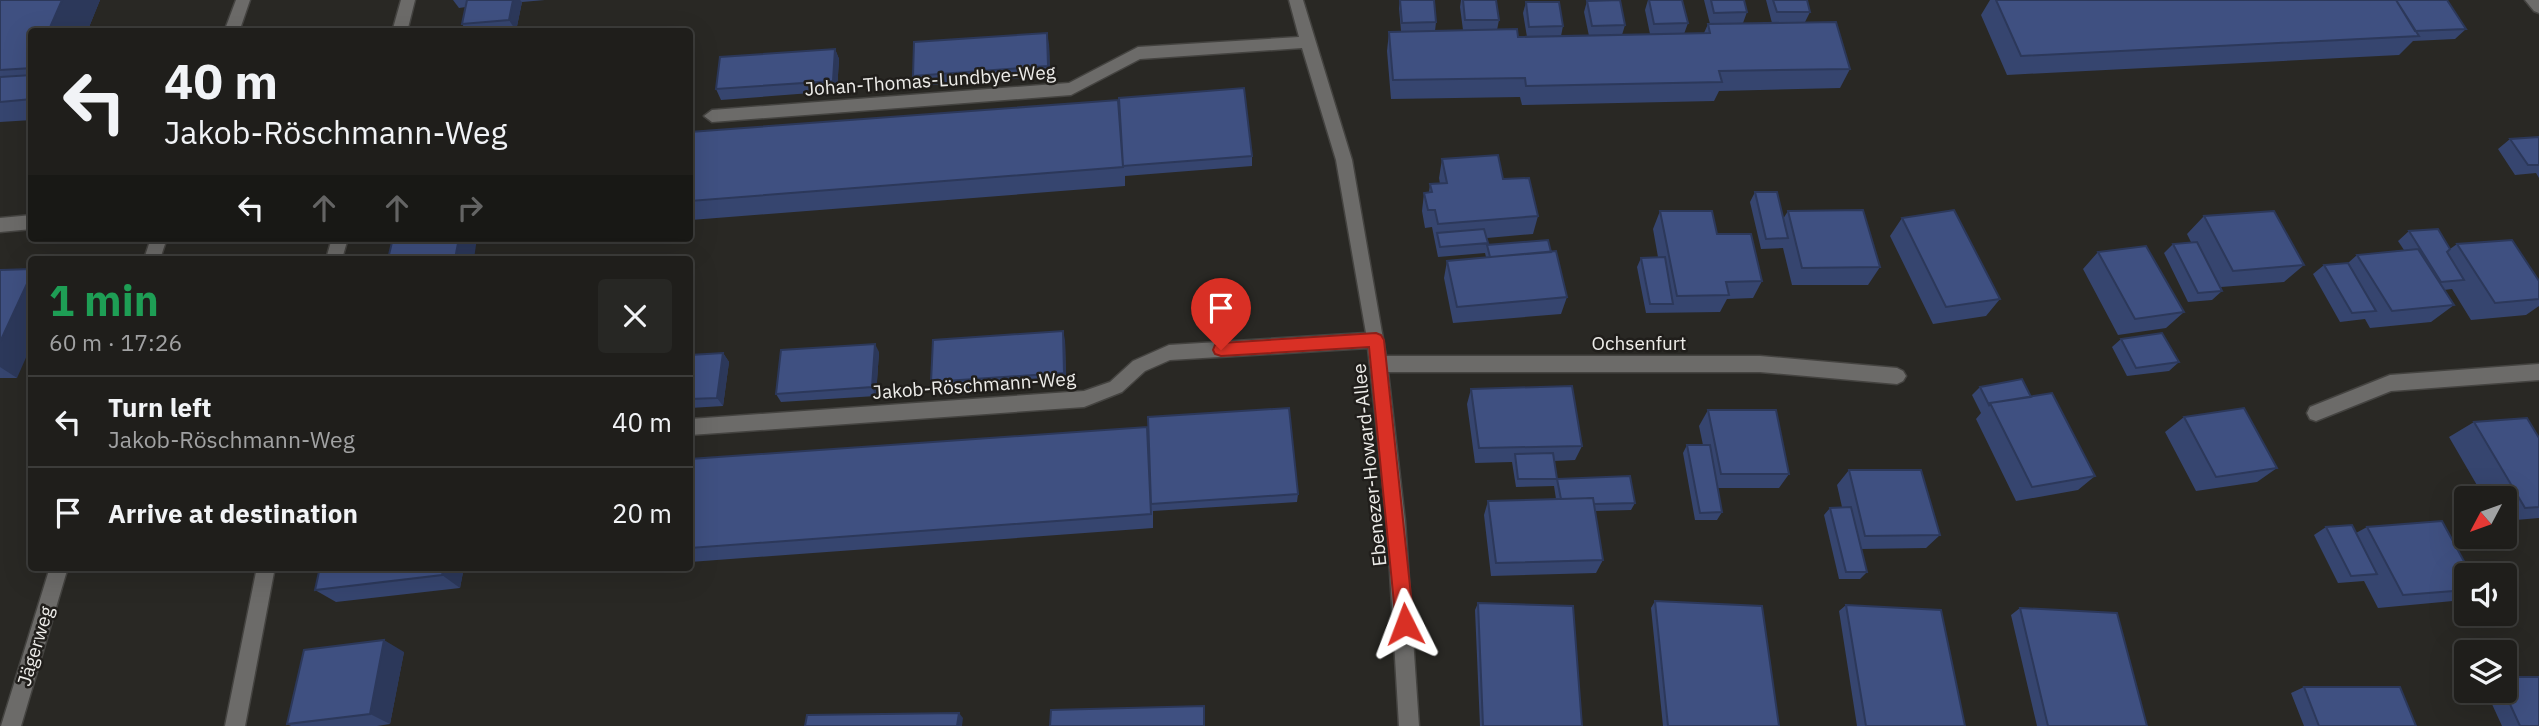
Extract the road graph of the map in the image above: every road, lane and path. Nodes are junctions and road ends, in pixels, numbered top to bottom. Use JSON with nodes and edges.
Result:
{"nodes":[{"id":1,"x":243,"y":0,"type":"edge"},
{"id":2,"x":408,"y":0,"type":"edge"},
{"id":3,"x":1296,"y":0,"type":"edge"},
{"id":4,"x":2532,"y":0,"type":"edge"},
{"id":5,"x":2539,"y":7,"type":"edge"},
{"id":6,"x":232,"y":28,"type":"edge"},
{"id":7,"x":400,"y":28,"type":"edge"},
{"id":8,"x":1308,"y":42,"type":"junction"},
{"id":9,"x":712,"y":117,"type":"dead end"},
{"id":10,"x":28,"y":222,"type":"edge"},
{"id":11,"x":0,"y":225,"type":"edge"},
{"id":12,"x":1376,"y":340,"type":"junction"},
{"id":13,"x":1380,"y":364,"type":"junction"},
{"id":14,"x":2539,"y":372,"type":"edge"},
{"id":15,"x":1897,"y":376,"type":"dead end"},
{"id":16,"x":2316,"y":412,"type":"dead end"},
{"id":17,"x":693,"y":427,"type":"edge"},
{"id":18,"x":58,"y":571,"type":"edge"},
{"id":19,"x":265,"y":571,"type":"edge"},
{"id":20,"x":11,"y":726,"type":"edge"},
{"id":21,"x":235,"y":726,"type":"edge"},
{"id":22,"x":1409,"y":726,"type":"edge"}],
"edges":[{"from":1,"to":6,"type":"street"},
{"from":2,"to":7,"type":"street"},
{"from":3,"to":8,"type":"street","name":"Ebenezer-Howard-Allee"},
{"from":4,"to":5,"type":"street"},
{"from":8,"to":9,"type":"street","name":"Johan-Thomas-Lundbye-Weg"},
{"from":8,"to":12,"type":"street","name":"Ebenezer-Howard-Allee"},
{"from":10,"to":11,"type":"street"},
{"from":12,"to":13,"type":"street","name":"Ebenezer-Howard-Allee"},
{"from":12,"to":17,"type":"street","name":"Jakob-Röschmann-Weg"},
{"from":13,"to":15,"type":"street","name":"Ochsenfurt"},
{"from":13,"to":22,"type":"street","name":"Ebenezer-Howard-Allee"},
{"from":14,"to":16,"type":"street"},
{"from":18,"to":20,"type":"street","name":"Jägerweg"},
{"from":19,"to":21,"type":"street"}]}
